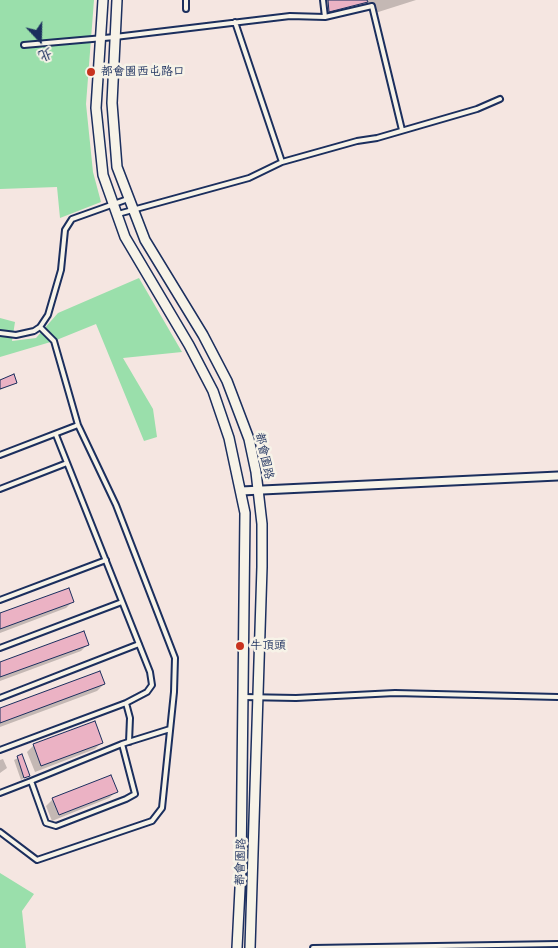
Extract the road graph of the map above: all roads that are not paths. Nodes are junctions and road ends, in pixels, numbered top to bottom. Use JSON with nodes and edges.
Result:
{"nodes":[{"id":1,"x":103,"y":0,"type":"edge"},
{"id":2,"x":117,"y":0,"type":"edge"},
{"id":3,"x":186,"y":0,"type":"edge"},
{"id":4,"x":324,"y":0,"type":"edge"},
{"id":5,"x":186,"y":9,"type":"dead end"},
{"id":6,"x":325,"y":17,"type":"junction"},
{"id":7,"x":235,"y":22,"type":"junction"},
{"id":8,"x":115,"y":37,"type":"junction"},
{"id":9,"x":102,"y":38,"type":"junction"},
{"id":10,"x":24,"y":45,"type":"dead end"},
{"id":11,"x":500,"y":100,"type":"dead end"},
{"id":12,"x":402,"y":130,"type":"junction"},
{"id":13,"x":282,"y":162,"type":"junction"},
{"id":14,"x":128,"y":199,"type":"junction"},
{"id":15,"x":113,"y":204,"type":"junction"},
{"id":16,"x":132,"y":210,"type":"junction"},
{"id":17,"x":117,"y":214,"type":"junction"},
{"id":18,"x":40,"y":327,"type":"junction"},
{"id":19,"x":0,"y":333,"type":"edge"},
{"id":20,"x":78,"y":425,"type":"junction"},
{"id":21,"x":56,"y":434,"type":"junction"},
{"id":22,"x":0,"y":455,"type":"edge"},
{"id":23,"x":67,"y":464,"type":"junction"},
{"id":24,"x":558,"y":476,"type":"edge"},
{"id":25,"x":0,"y":489,"type":"edge"},
{"id":26,"x":258,"y":489,"type":"junction"},
{"id":27,"x":242,"y":491,"type":"junction"},
{"id":28,"x":106,"y":560,"type":"junction"},
{"id":29,"x":0,"y":600,"type":"edge"},
{"id":30,"x":122,"y":602,"type":"junction"},
{"id":31,"x":139,"y":644,"type":"junction"},
{"id":32,"x":0,"y":648,"type":"edge"},
{"id":33,"x":242,"y":697,"type":"junction"},
{"id":34,"x":558,"y":697,"type":"edge"},
{"id":35,"x":0,"y":698,"type":"edge"},
{"id":36,"x":257,"y":698,"type":"junction"},
{"id":37,"x":126,"y":703,"type":"junction"},
{"id":38,"x":170,"y":729,"type":"junction"},
{"id":39,"x":128,"y":742,"type":"junction"},
{"id":40,"x":122,"y":744,"type":"junction"},
{"id":41,"x":0,"y":750,"type":"edge"},
{"id":42,"x":31,"y":781,"type":"junction"},
{"id":43,"x":0,"y":793,"type":"edge"},
{"id":44,"x":0,"y":832,"type":"edge"},
{"id":45,"x":558,"y":944,"type":"edge"},
{"id":46,"x":237,"y":948,"type":"edge"},
{"id":47,"x":250,"y":948,"type":"edge"},
{"id":48,"x":313,"y":948,"type":"edge"}],
"edges":[{"from":1,"to":9,"type":"street","name":"都會園路"},
{"from":2,"to":8,"type":"street","name":"都會園路"},
{"from":3,"to":5,"type":"lane"},
{"from":4,"to":6,"type":"lane"},
{"from":6,"to":7,"type":"lane"},
{"from":6,"to":12,"type":"lane"},
{"from":7,"to":8,"type":"lane"},
{"from":7,"to":13,"type":"lane"},
{"from":8,"to":9,"type":"lane"},
{"from":8,"to":14,"type":"street","name":"都會園路"},
{"from":9,"to":10,"type":"lane"},
{"from":9,"to":15,"type":"street","name":"都會園路"},
{"from":11,"to":12,"type":"lane"},
{"from":12,"to":13,"type":"lane"},
{"from":13,"to":16,"type":"lane"},
{"from":14,"to":15,"type":"lane"},
{"from":14,"to":16,"type":"street","name":"都會園路"},
{"from":15,"to":17,"type":"street","name":"都會園路"},
{"from":15,"to":18,"type":"lane"},
{"from":16,"to":17,"type":"lane"},
{"from":16,"to":26,"type":"street","name":"都會園路"},
{"from":17,"to":27,"type":"street","name":"都會園路"},
{"from":18,"to":19,"type":"lane"},
{"from":18,"to":20,"type":"lane"},
{"from":20,"to":21,"type":"lane"},
{"from":20,"to":38,"type":"lane"},
{"from":21,"to":22,"type":"lane"},
{"from":21,"to":23,"type":"lane"},
{"from":23,"to":25,"type":"lane"},
{"from":23,"to":28,"type":"lane"},
{"from":24,"to":26,"type":"street"},
{"from":26,"to":27,"type":"street"},
{"from":26,"to":36,"type":"street","name":"都會園路"},
{"from":27,"to":33,"type":"street","name":"都會園路"},
{"from":28,"to":29,"type":"lane"},
{"from":28,"to":30,"type":"lane"},
{"from":30,"to":31,"type":"lane"},
{"from":30,"to":32,"type":"lane"},
{"from":31,"to":35,"type":"lane"},
{"from":31,"to":37,"type":"lane"},
{"from":33,"to":36,"type":"lane"},
{"from":33,"to":46,"type":"street","name":"都會園路"},
{"from":34,"to":36,"type":"lane"},
{"from":36,"to":47,"type":"street","name":"都會園路"},
{"from":37,"to":39,"type":"lane"},
{"from":37,"to":41,"type":"lane"},
{"from":38,"to":39,"type":"lane"},
{"from":38,"to":44,"type":"lane"},
{"from":39,"to":40,"type":"lane"},
{"from":40,"to":42,"type":"lane"},
{"from":40,"to":42,"type":"lane"},
{"from":42,"to":43,"type":"lane"},
{"from":45,"to":48,"type":"lane"}]}
